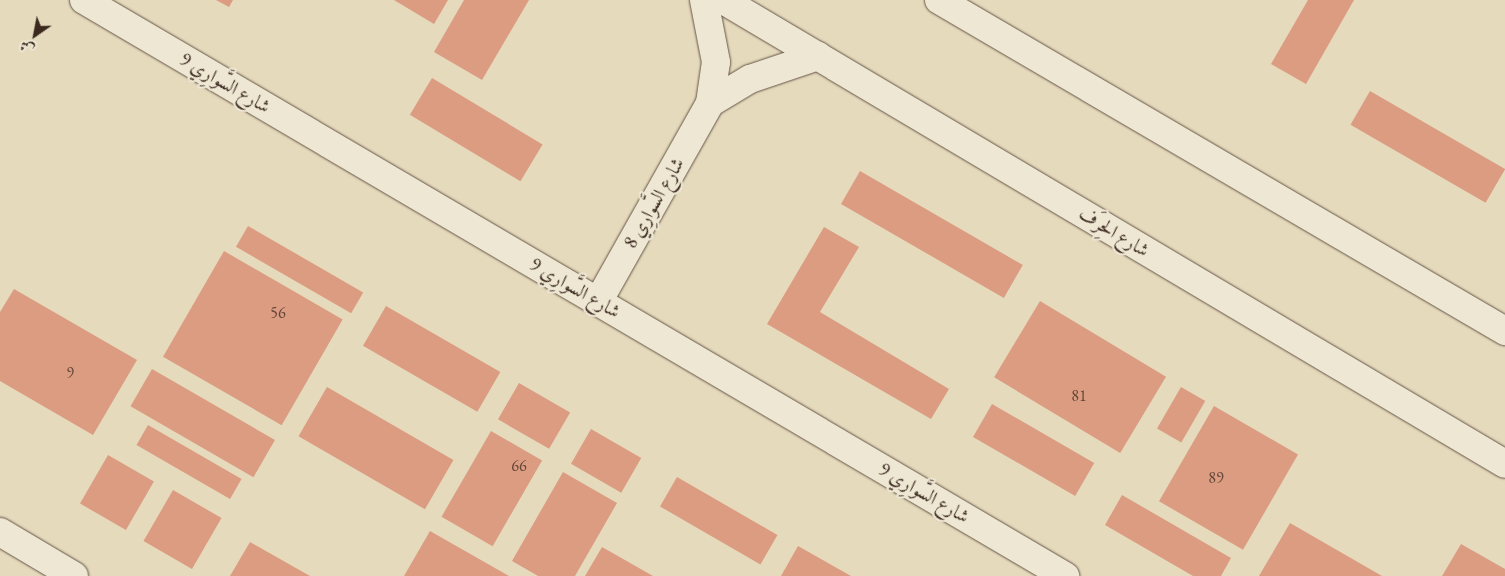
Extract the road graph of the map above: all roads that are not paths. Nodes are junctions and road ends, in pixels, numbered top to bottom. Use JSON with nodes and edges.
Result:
{"nodes":[{"id":1,"x":84,"y":0,"type":"edge"},
{"id":2,"x":704,"y":0,"type":"edge"},
{"id":3,"x":723,"y":0,"type":"edge"},
{"id":4,"x":939,"y":0,"type":"edge"},
{"id":5,"x":818,"y":56,"type":"junction"},
{"id":6,"x":710,"y":103,"type":"junction"},
{"id":7,"x":598,"y":302,"type":"junction"},
{"id":8,"x":1505,"y":331,"type":"edge"},
{"id":9,"x":1505,"y":464,"type":"edge"},
{"id":10,"x":0,"y":532,"type":"edge"},
{"id":11,"x":74,"y":576,"type":"edge"},
{"id":12,"x":1065,"y":576,"type":"edge"}],
"edges":[{"from":1,"to":7,"type":"street","name":"شارع السَّوارِي 9"},
{"from":2,"to":6,"type":"street","name":"شارع السَّوارِي 8"},
{"from":3,"to":5,"type":"street","name":"شارع الحِرَف"},
{"from":4,"to":8,"type":"street"},
{"from":5,"to":6,"type":"street","name":"شارع السَّوارِي 8"},
{"from":5,"to":9,"type":"street","name":"شارع الحِرَف"},
{"from":6,"to":7,"type":"street","name":"شارع السَّوارِي 8"},
{"from":7,"to":12,"type":"street","name":"شارع السَّوارِي 9"},
{"from":10,"to":11,"type":"street"}]}
